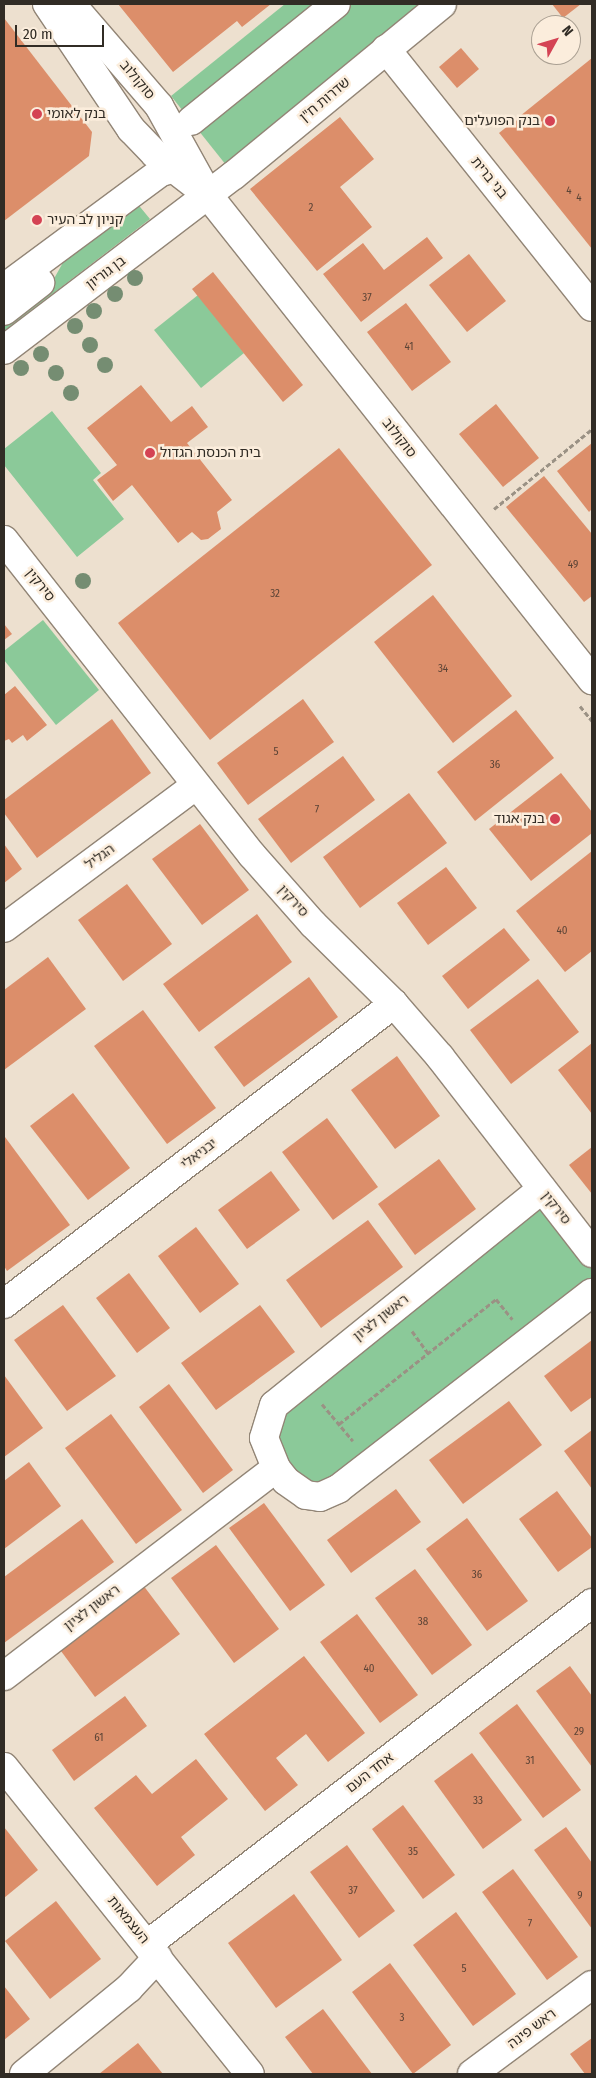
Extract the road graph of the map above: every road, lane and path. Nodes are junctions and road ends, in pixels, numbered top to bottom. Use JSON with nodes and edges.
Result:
{"nodes":[{"id":1,"x":47,"y":4,"type":"edge"},
{"id":2,"x":71,"y":4,"type":"edge"},
{"id":3,"x":336,"y":4,"type":"edge"},
{"id":4,"x":442,"y":4,"type":"edge"},
{"id":5,"x":386,"y":48,"type":"junction"},
{"id":6,"x":191,"y":121,"type":"dead end"},
{"id":7,"x":131,"y":129,"type":"junction"},
{"id":8,"x":183,"y":165,"type":"junction"},
{"id":9,"x":149,"y":180,"type":"junction"},
{"id":10,"x":208,"y":194,"type":"junction"},
{"id":11,"x":104,"y":214,"type":"junction"},
{"id":12,"x":52,"y":255,"type":"junction"},
{"id":13,"x":4,"y":269,"type":"edge"},
{"id":14,"x":4,"y":288,"type":"edge"},
{"id":15,"x":592,"y":307,"type":"edge"},
{"id":16,"x":4,"y":312,"type":"edge"},
{"id":17,"x":4,"y":350,"type":"edge"},
{"id":18,"x":592,"y":429,"type":"edge"},
{"id":19,"x":490,"y":512,"type":"dead end"},
{"id":20,"x":4,"y":540,"type":"edge"},
{"id":21,"x":592,"y":680,"type":"edge"},
{"id":22,"x":195,"y":786,"type":"junction"},
{"id":23,"x":4,"y":928,"type":"edge"},
{"id":24,"x":394,"y":1004,"type":"junction"},
{"id":25,"x":542,"y":1189,"type":"junction"},
{"id":26,"x":592,"y":1253,"type":"edge"},
{"id":27,"x":592,"y":1293,"type":"edge"},
{"id":28,"x":4,"y":1304,"type":"edge"},
{"id":29,"x":530,"y":1341,"type":"junction"},
{"id":30,"x":303,"y":1380,"type":"junction"},
{"id":31,"x":339,"y":1424,"type":"junction"},
{"id":32,"x":371,"y":1464,"type":"junction"},
{"id":33,"x":276,"y":1468,"type":"junction"},
{"id":34,"x":592,"y":1603,"type":"edge"},
{"id":35,"x":4,"y":1676,"type":"edge"},
{"id":36,"x":4,"y":1767,"type":"edge"},
{"id":37,"x":153,"y":1950,"type":"junction"},
{"id":38,"x":592,"y":1985,"type":"edge"},
{"id":39,"x":24,"y":2074,"type":"edge"},
{"id":40,"x":250,"y":2074,"type":"edge"},
{"id":41,"x":472,"y":2074,"type":"edge"}],
"edges":[{"from":1,"to":7,"type":"street","name":"סוקולוב"},
{"from":2,"to":8,"type":"street","name":"סוקולוב"},
{"from":3,"to":6,"type":"street"},
{"from":4,"to":5,"type":"street","name":"שדרות ח\"ן"},
{"from":5,"to":10,"type":"street","name":"שדרות ח\"ן"},
{"from":5,"to":15,"type":"street","name":"בני ברית"},
{"from":7,"to":8,"type":"street","name":"סוקולוב"},
{"from":7,"to":9,"type":"street","name":"סוקולוב"},
{"from":8,"to":9,"type":"street"},
{"from":8,"to":10,"type":"street","name":"סוקולוב"},
{"from":9,"to":11,"type":"street"},
{"from":10,"to":17,"type":"street","name":"בן גוריון"},
{"from":10,"to":21,"type":"street","name":"סוקולוב"},
{"from":11,"to":12,"type":"street"},
{"from":11,"to":13,"type":"street"},
{"from":12,"to":14,"type":"street"},
{"from":12,"to":16,"type":"street"},
{"from":18,"to":19,"type":"path"},
{"from":20,"to":22,"type":"street","name":"סירקין"},
{"from":22,"to":23,"type":"street","name":"הגליל"},
{"from":22,"to":24,"type":"street","name":"סירקין"},
{"from":24,"to":25,"type":"street","name":"סירקין"},
{"from":24,"to":28,"type":"street","name":"יבניאלי"},
{"from":25,"to":26,"type":"street","name":"סירקין"},
{"from":25,"to":30,"type":"street","name":"ראשון לציון"},
{"from":27,"to":29,"type":"street","name":"ראשון לציון"},
{"from":29,"to":31,"type":"path"},
{"from":29,"to":32,"type":"street","name":"ראשון לציון"},
{"from":30,"to":31,"type":"path"},
{"from":30,"to":33,"type":"street","name":"ראשון לציון"},
{"from":31,"to":32,"type":"path"},
{"from":32,"to":33,"type":"street","name":"ראשון לציון"},
{"from":33,"to":35,"type":"street","name":"ראשון לציון"},
{"from":34,"to":37,"type":"street","name":"אחד העם"},
{"from":36,"to":37,"type":"street","name":"העצמאות"},
{"from":37,"to":39,"type":"street","name":"אחד העם"},
{"from":37,"to":40,"type":"street","name":"העצמאות"},
{"from":38,"to":41,"type":"street","name":"ראש פינה"}]}
